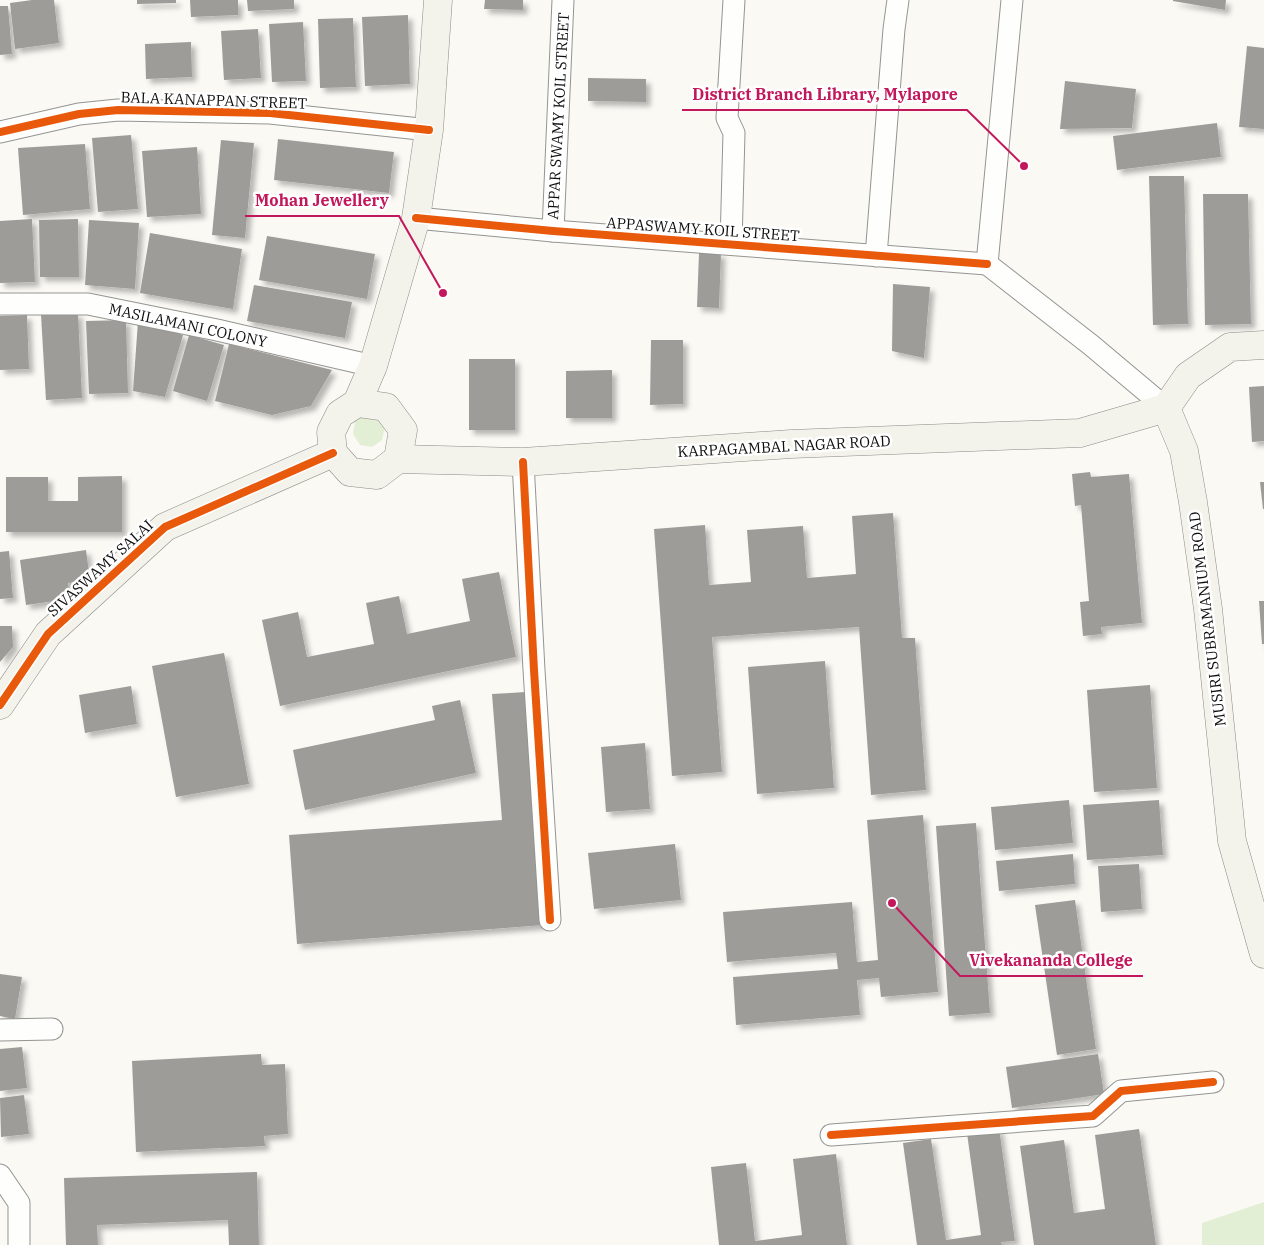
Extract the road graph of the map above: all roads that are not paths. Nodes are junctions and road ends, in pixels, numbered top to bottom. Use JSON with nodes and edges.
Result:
{"nodes":[{"id":1,"x":438,"y":0,"type":"edge"},
{"id":2,"x":563,"y":0,"type":"edge"},
{"id":3,"x":734,"y":0,"type":"edge"},
{"id":4,"x":898,"y":0,"type":"edge"},
{"id":5,"x":1012,"y":0,"type":"edge"},
{"id":6,"x":429,"y":130,"type":"junction"},
{"id":7,"x":0,"y":132,"type":"edge"},
{"id":8,"x":416,"y":218,"type":"junction"},
{"id":9,"x":553,"y":231,"type":"junction"},
{"id":10,"x":730,"y":244,"type":"junction"},
{"id":11,"x":876,"y":256,"type":"junction"},
{"id":12,"x":987,"y":264,"type":"junction"},
{"id":13,"x":0,"y":304,"type":"edge"},
{"id":14,"x":1264,"y":345,"type":"edge"},
{"id":15,"x":373,"y":366,"type":"junction"},
{"id":16,"x":357,"y":403,"type":"junction"},
{"id":17,"x":1166,"y":408,"type":"junction"},
{"id":18,"x":333,"y":453,"type":"junction"},
{"id":19,"x":398,"y":459,"type":"junction"},
{"id":20,"x":524,"y":462,"type":"junction"},
{"id":21,"x":0,"y":705,"type":"edge"},
{"id":22,"x":550,"y":920,"type":"dead end"},
{"id":23,"x":1263,"y":948,"type":"edge"},
{"id":24,"x":52,"y":1029,"type":"dead end"},
{"id":25,"x":0,"y":1030,"type":"edge"},
{"id":26,"x":1213,"y":1082,"type":"dead end"},
{"id":27,"x":831,"y":1136,"type":"dead end"},
{"id":28,"x":0,"y":1175,"type":"edge"},
{"id":29,"x":19,"y":1245,"type":"edge"}],
"edges":[{"from":1,"to":6,"type":"main road"},
{"from":2,"to":9,"type":"street","name":"APPAR SWAMY KOIL STREET"},
{"from":3,"to":10,"type":"street"},
{"from":4,"to":11,"type":"street"},
{"from":5,"to":12,"type":"street"},
{"from":6,"to":7,"type":"street","name":"BALA KANAPPAN STREET"},
{"from":6,"to":8,"type":"main road"},
{"from":8,"to":9,"type":"street","name":"APPASWAMY KOIL STREET"},
{"from":8,"to":15,"type":"main road"},
{"from":9,"to":10,"type":"street","name":"APPASWAMY KOIL STREET"},
{"from":10,"to":11,"type":"street","name":"APPASWAMY KOIL STREET"},
{"from":11,"to":12,"type":"street","name":"APPASWAMY KOIL STREET"},
{"from":12,"to":17,"type":"street"},
{"from":13,"to":15,"type":"street","name":"MASILAMANI COLONY"},
{"from":14,"to":17,"type":"main road"},
{"from":15,"to":16,"type":"main road"},
{"from":16,"to":18,"type":"main road"},
{"from":16,"to":19,"type":"main road"},
{"from":17,"to":20,"type":"main road","name":"KARPAGAMBAL NAGAR ROAD"},
{"from":17,"to":23,"type":"main road","name":"MUSIRI SUBRAMANIUM ROAD"},
{"from":18,"to":19,"type":"main road"},
{"from":18,"to":21,"type":"main road","name":"SIVASWAMY SALAI"},
{"from":19,"to":20,"type":"main road","name":"KARPAGAMBAL NAGAR ROAD"},
{"from":20,"to":22,"type":"street"},
{"from":24,"to":25,"type":"street"},
{"from":26,"to":27,"type":"street"},
{"from":28,"to":29,"type":"street"}]}
